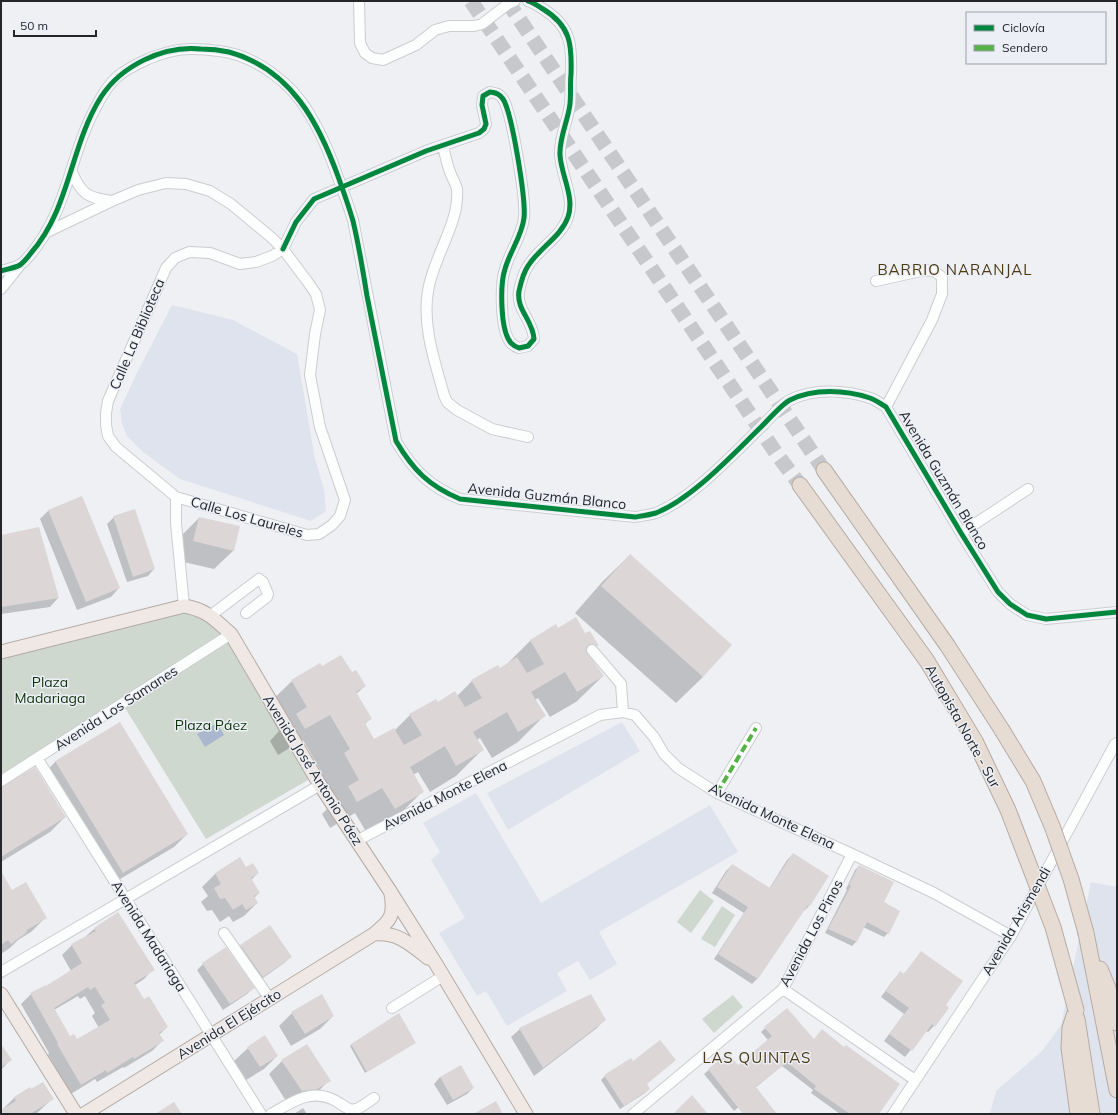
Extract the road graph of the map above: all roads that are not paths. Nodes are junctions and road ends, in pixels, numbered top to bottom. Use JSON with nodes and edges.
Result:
{"nodes":[{"id":1,"x":359,"y":1,"type":"edge"},
{"id":2,"x":515,"y":1,"type":"edge"},
{"id":3,"x":528,"y":1,"type":"edge"},
{"id":4,"x":443,"y":146,"type":"junction"},
{"id":5,"x":71,"y":170,"type":"junction"},
{"id":6,"x":112,"y":201,"type":"junction"},
{"id":7,"x":47,"y":232,"type":"junction"},
{"id":8,"x":283,"y":249,"type":"junction"},
{"id":9,"x":21,"y":264,"type":"junction"},
{"id":10,"x":1,"y":271,"type":"edge"},
{"id":11,"x":876,"y":281,"type":"dead end"},
{"id":12,"x":1,"y":289,"type":"edge"},
{"id":13,"x":886,"y":407,"type":"junction"},
{"id":14,"x":528,"y":437,"type":"dead end"},
{"id":15,"x":824,"y":470,"type":"tunnel mouth"},
{"id":16,"x":800,"y":485,"type":"tunnel mouth"},
{"id":17,"x":1028,"y":489,"type":"dead end"},
{"id":18,"x":176,"y":496,"type":"junction"},
{"id":19,"x":961,"y":533,"type":"junction"},
{"id":20,"x":184,"y":606,"type":"junction"},
{"id":21,"x":1117,"y":612,"type":"edge"},
{"id":22,"x":246,"y":613,"type":"dead end"},
{"id":23,"x":210,"y":616,"type":"junction"},
{"id":24,"x":231,"y":634,"type":"junction"},
{"id":25,"x":592,"y":650,"type":"dead end"},
{"id":26,"x":1,"y":652,"type":"edge"},
{"id":27,"x":623,"y":712,"type":"junction"},
{"id":28,"x":756,"y":728,"type":"dead end"},
{"id":29,"x":1117,"y":743,"type":"edge"},
{"id":30,"x":38,"y":758,"type":"junction"},
{"id":31,"x":1,"y":781,"type":"edge"},
{"id":32,"x":320,"y":785,"type":"junction"},
{"id":33,"x":718,"y":793,"type":"junction"},
{"id":34,"x":356,"y":841,"type":"junction"},
{"id":35,"x":852,"y":854,"type":"junction"},
{"id":36,"x":390,"y":891,"type":"junction"},
{"id":37,"x":126,"y":898,"type":"junction"},
{"id":38,"x":224,"y":933,"type":"dead end"},
{"id":39,"x":1086,"y":933,"type":"junction"},
{"id":40,"x":374,"y":934,"type":"junction"},
{"id":41,"x":1011,"y":936,"type":"junction"},
{"id":42,"x":436,"y":964,"type":"junction"},
{"id":43,"x":1,"y":972,"type":"edge"},
{"id":44,"x":443,"y":976,"type":"junction"},
{"id":45,"x":783,"y":989,"type":"junction"},
{"id":46,"x":1,"y":994,"type":"edge"},
{"id":47,"x":270,"y":999,"type":"junction"},
{"id":48,"x":392,"y":1008,"type":"dead end"},
{"id":49,"x":1076,"y":1010,"type":"junction"},
{"id":50,"x":1117,"y":1023,"type":"edge"},
{"id":51,"x":212,"y":1035,"type":"junction"},
{"id":52,"x":915,"y":1080,"type":"junction"},
{"id":53,"x":1117,"y":1090,"type":"edge"},
{"id":54,"x":374,"y":1098,"type":"dead end"},
{"id":55,"x":76,"y":1114,"type":"edge"},
{"id":56,"x":84,"y":1114,"type":"edge"},
{"id":57,"x":261,"y":1114,"type":"edge"},
{"id":58,"x":272,"y":1114,"type":"edge"},
{"id":59,"x":526,"y":1114,"type":"edge"},
{"id":60,"x":633,"y":1114,"type":"edge"},
{"id":61,"x":893,"y":1114,"type":"edge"},
{"id":62,"x":1078,"y":1114,"type":"edge"},
{"id":63,"x":1092,"y":1114,"type":"edge"}],
"edges":[{"from":1,"to":2,"type":"street"},
{"from":3,"to":4,"type":"street"},
{"from":4,"to":8,"type":"street"},
{"from":4,"to":14,"type":"street"},
{"from":5,"to":6,"type":"street"},
{"from":5,"to":7,"type":"street","name":"Avenida Guzmán Blanco"},
{"from":5,"to":13,"type":"street","name":"Avenida Guzmán Blanco","bridge":true},
{"from":6,"to":7,"type":"street","name":"Calle Los Laureles"},
{"from":6,"to":8,"type":"street","name":"Calle Los Laureles"},
{"from":7,"to":9,"type":"street","name":"Avenida Guzmán Blanco"},
{"from":8,"to":18,"type":"street","name":"Calle La Biblioteca"},
{"from":8,"to":18,"type":"street","name":"Calle Los Laureles"},
{"from":9,"to":10,"type":"street","name":"Avenida Guzmán Blanco"},
{"from":9,"to":12,"type":"street"},
{"from":11,"to":13,"type":"street"},
{"from":13,"to":19,"type":"street","name":"Avenida Guzmán Blanco"},
{"from":15,"to":39,"type":"highway","name":"Autopista Norte - Sur","bridge":true},
{"from":16,"to":49,"type":"highway","name":"Autopista Norte - Sur","bridge":true},
{"from":17,"to":19,"type":"street"},
{"from":18,"to":20,"type":"street"},
{"from":19,"to":21,"type":"street","name":"Avenida Guzmán Blanco"},
{"from":20,"to":23,"type":"main road","name":"Avenida José Antonio Páez"},
{"from":20,"to":26,"type":"main road"},
{"from":22,"to":23,"type":"street"},
{"from":23,"to":24,"type":"main road","name":"Avenida José Antonio Páez"},
{"from":24,"to":30,"type":"street","name":"Avenida Los Samanes"},
{"from":24,"to":32,"type":"main road","name":"Avenida José Antonio Páez"},
{"from":25,"to":27,"type":"street"},
{"from":27,"to":33,"type":"street","name":"Avenida Monte Elena"},
{"from":27,"to":34,"type":"street","name":"Avenida Monte Elena"},
{"from":28,"to":33,"type":"street"},
{"from":29,"to":41,"type":"street","name":"Avenida Arismendi"},
{"from":30,"to":31,"type":"street","name":"Avenida Los Samanes"},
{"from":30,"to":37,"type":"street","name":"Avenida Madariaga"},
{"from":32,"to":34,"type":"main road","name":"Avenida José Antonio Páez"},
{"from":32,"to":37,"type":"street"},
{"from":33,"to":35,"type":"street","name":"Avenida Monte Elena"},
{"from":34,"to":36,"type":"main road","name":"Avenida José Antonio Páez"},
{"from":35,"to":41,"type":"street","name":"Avenida Monte Elena"},
{"from":35,"to":45,"type":"street","name":"Avenida Los Pinos"},
{"from":36,"to":40,"type":"main road","name":"Avenida El Ejército"},
{"from":36,"to":42,"type":"main road","name":"Avenida José Antonio Páez"},
{"from":37,"to":43,"type":"street"},
{"from":37,"to":51,"type":"street","name":"Avenida Madariaga"},
{"from":38,"to":47,"type":"street"},
{"from":39,"to":50,"type":"highway"},
{"from":39,"to":53,"type":"highway","name":"Autopista Norte - Sur"},
{"from":40,"to":42,"type":"main road"},
{"from":40,"to":47,"type":"main road","name":"Avenida El Ejército"},
{"from":41,"to":52,"type":"street","name":"Avenida Arismendi"},
{"from":42,"to":44,"type":"main road","name":"Avenida José Antonio Páez"},
{"from":44,"to":48,"type":"street"},
{"from":44,"to":59,"type":"main road","name":"Avenida José Antonio Páez"},
{"from":45,"to":52,"type":"street"},
{"from":45,"to":60,"type":"street","name":"Avenida Los Pinos"},
{"from":46,"to":55,"type":"main road"},
{"from":47,"to":51,"type":"main road","name":"Avenida El Ejército"},
{"from":49,"to":62,"type":"highway"},
{"from":49,"to":63,"type":"highway","name":"Autopista Norte - Sur"},
{"from":51,"to":56,"type":"main road","name":"Avenida El Ejército"},
{"from":51,"to":57,"type":"street","name":"Avenida Madariaga"},
{"from":52,"to":61,"type":"street","name":"Avenida Arismendi"},
{"from":54,"to":58,"type":"street"}]}
